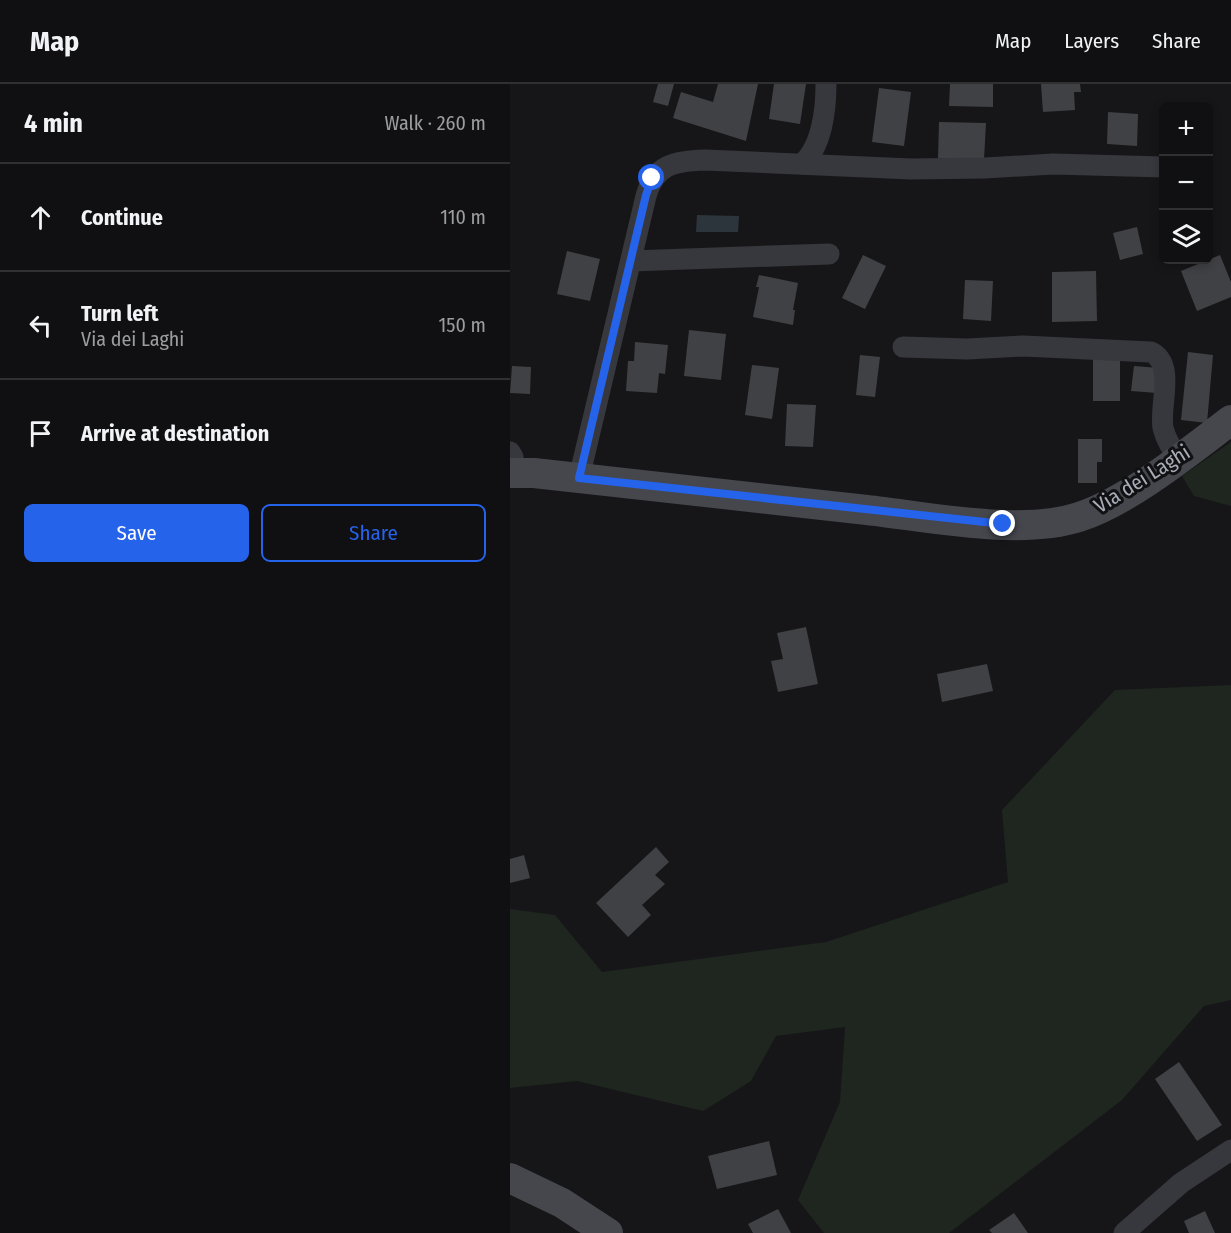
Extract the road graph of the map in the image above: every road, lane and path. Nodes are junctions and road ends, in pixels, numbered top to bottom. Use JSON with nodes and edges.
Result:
{"nodes":[{"id":1,"x":826,"y":84,"type":"edge"},
{"id":2,"x":802,"y":164,"type":"junction"},
{"id":3,"x":1159,"y":167,"type":"edge"},
{"id":4,"x":829,"y":254,"type":"dead end"},
{"id":5,"x":631,"y":261,"type":"junction"},
{"id":6,"x":903,"y":347,"type":"dead end"},
{"id":7,"x":1231,"y":420,"type":"edge"},
{"id":8,"x":1178,"y":458,"type":"junction"},
{"id":9,"x":511,"y":466,"type":"edge"},
{"id":10,"x":579,"y":478,"type":"junction"},
{"id":11,"x":1231,"y":1150,"type":"edge"},
{"id":12,"x":510,"y":1178,"type":"edge"},
{"id":13,"x":608,"y":1233,"type":"edge"},
{"id":14,"x":1125,"y":1233,"type":"edge"}],
"edges":[{"from":1,"to":2,"type":"street"},
{"from":2,"to":3,"type":"street"},
{"from":2,"to":5,"type":"street"},
{"from":4,"to":5,"type":"street"},
{"from":5,"to":10,"type":"street"},
{"from":6,"to":8,"type":"street"},
{"from":7,"to":8,"type":"main road","name":"Via dei Laghi"},
{"from":8,"to":10,"type":"main road","name":"Via dei Laghi"},
{"from":9,"to":10,"type":"main road","name":"Via dei Laghi"},
{"from":11,"to":14,"type":"street"},
{"from":12,"to":13,"type":"main road"}]}
